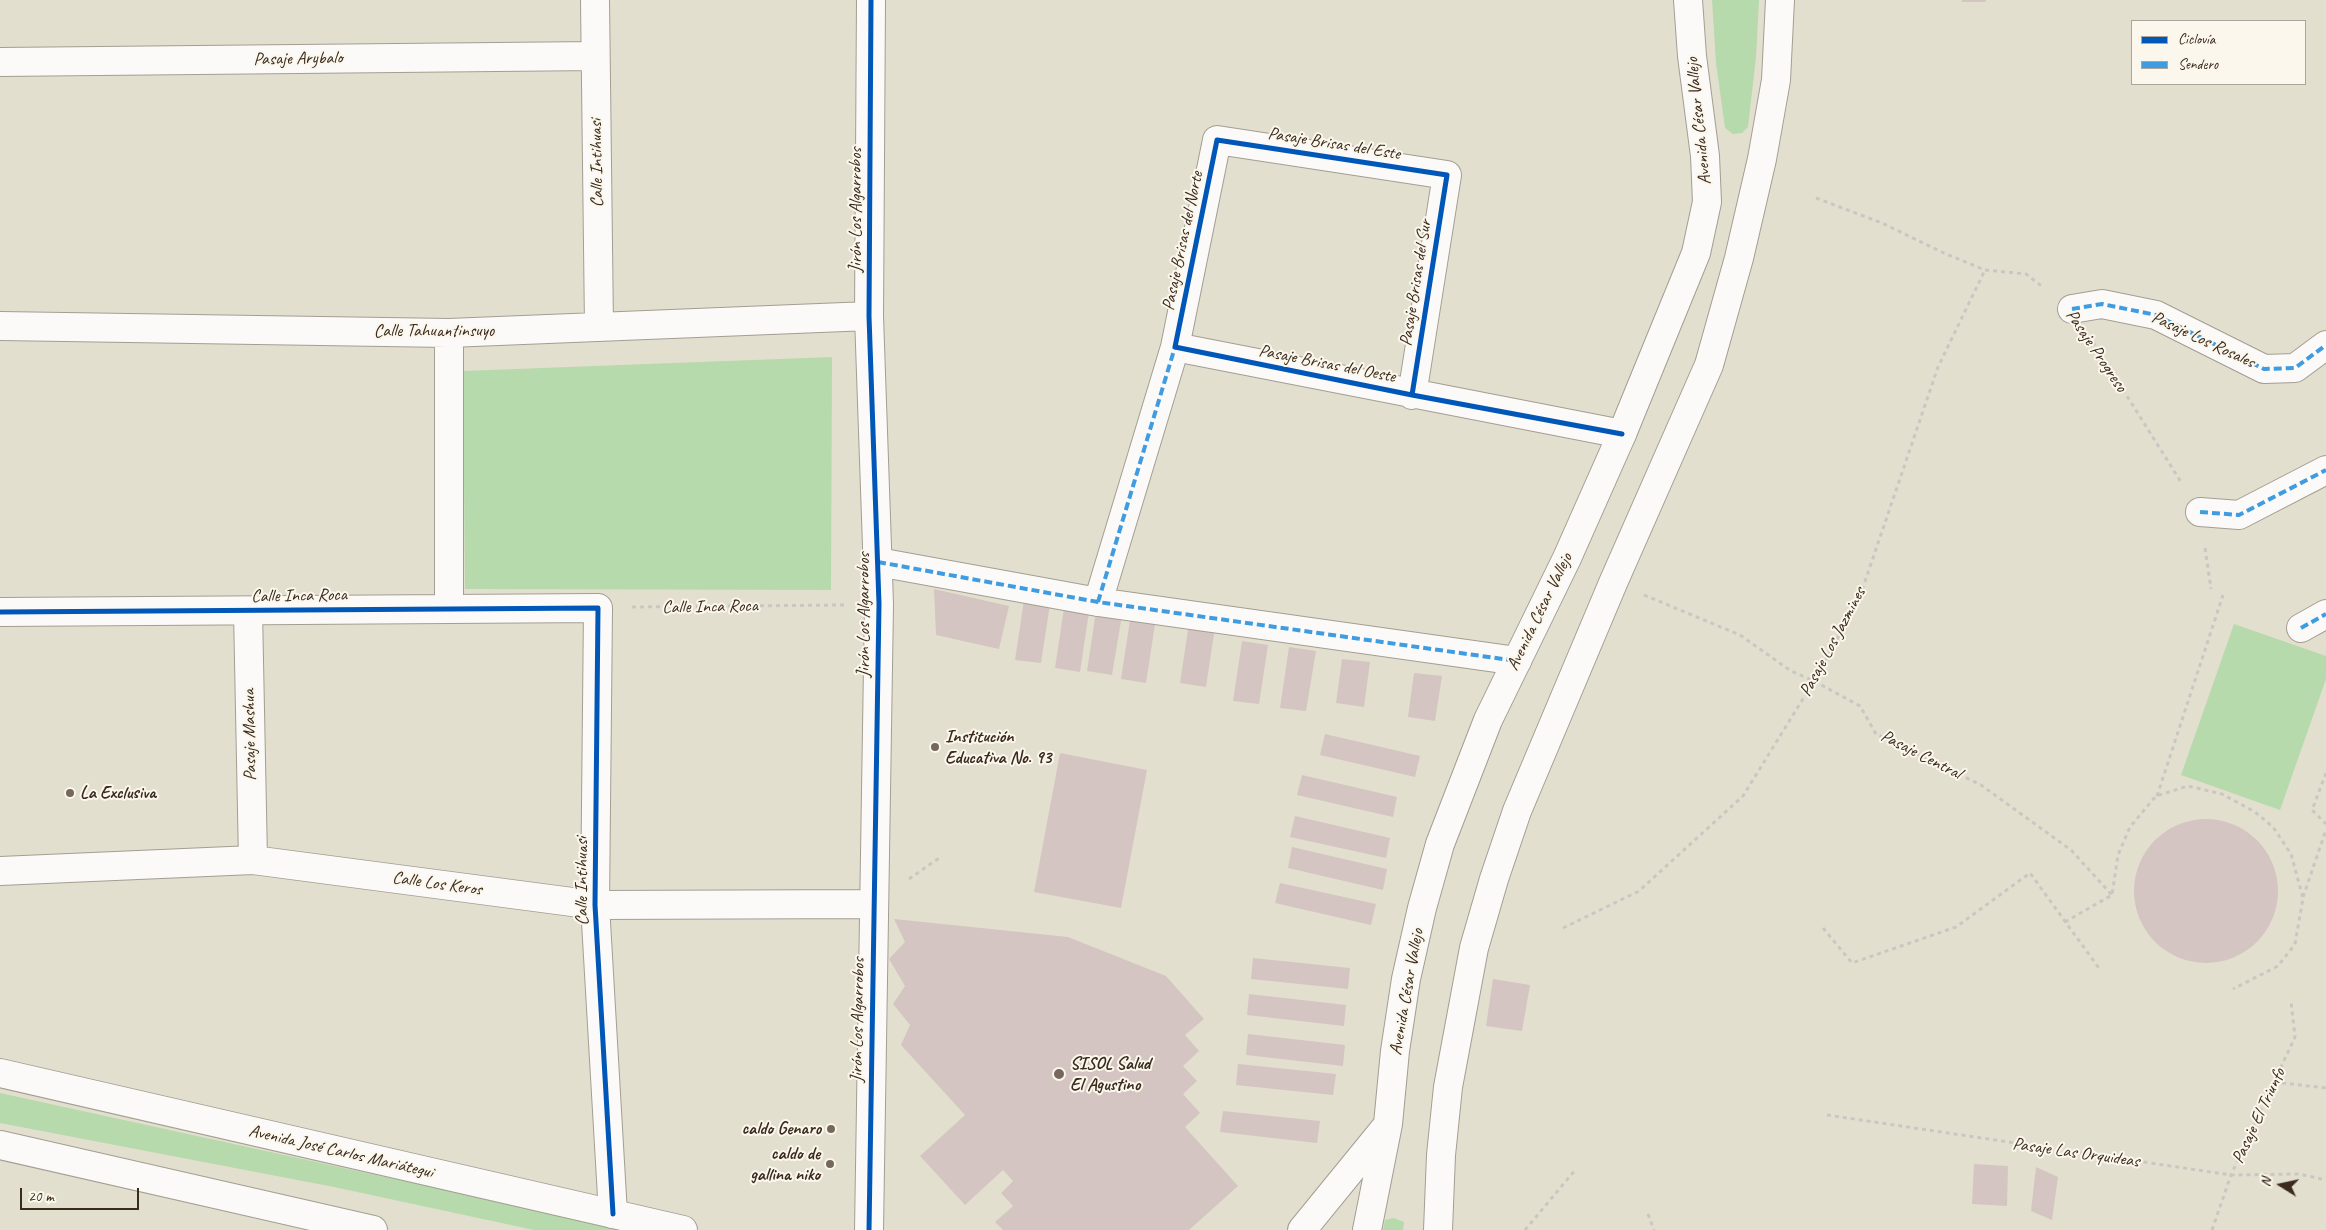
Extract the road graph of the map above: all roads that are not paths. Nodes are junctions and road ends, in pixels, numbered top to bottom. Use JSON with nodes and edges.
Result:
{"nodes":[{"id":1,"x":595,"y":0,"type":"edge"},
{"id":2,"x":871,"y":0,"type":"edge"},
{"id":3,"x":1688,"y":0,"type":"edge"},
{"id":4,"x":1780,"y":0,"type":"edge"},
{"id":5,"x":595,"y":56,"type":"junction"},
{"id":6,"x":0,"y":62,"type":"edge"},
{"id":7,"x":1217,"y":140,"type":"joint"},
{"id":8,"x":1447,"y":175,"type":"joint"},
{"id":9,"x":2072,"y":309,"type":"road end"},
{"id":10,"x":869,"y":316,"type":"junction"},
{"id":11,"x":0,"y":326,"type":"edge"},
{"id":12,"x":598,"y":327,"type":"junction"},
{"id":13,"x":449,"y":333,"type":"junction"},
{"id":14,"x":2326,"y":344,"type":"edge"},
{"id":15,"x":1175,"y":347,"type":"junction"},
{"id":16,"x":1412,"y":395,"type":"junction"},
{"id":17,"x":1622,"y":434,"type":"junction"},
{"id":18,"x":2326,"y":470,"type":"edge"},
{"id":19,"x":2200,"y":512,"type":"road end"},
{"id":20,"x":878,"y":562,"type":"junction"},
{"id":21,"x":1098,"y":602,"type":"junction"},
{"id":22,"x":449,"y":607,"type":"junction"},
{"id":23,"x":598,"y":608,"type":"joint"},
{"id":24,"x":248,"y":610,"type":"junction"},
{"id":25,"x":0,"y":612,"type":"edge"},
{"id":26,"x":2326,"y":614,"type":"edge"},
{"id":27,"x":2301,"y":628,"type":"dead end"},
{"id":28,"x":1517,"y":661,"type":"junction"},
{"id":29,"x":253,"y":860,"type":"junction"},
{"id":30,"x":0,"y":871,"type":"edge"},
{"id":31,"x":874,"y":904,"type":"junction"},
{"id":32,"x":595,"y":905,"type":"junction"},
{"id":33,"x":0,"y":1073,"type":"edge"},
{"id":34,"x":1388,"y":1124,"type":"junction"},
{"id":35,"x":0,"y":1146,"type":"edge"},
{"id":36,"x":613,"y":1214,"type":"junction"},
{"id":37,"x":373,"y":1230,"type":"edge"},
{"id":38,"x":683,"y":1230,"type":"edge"},
{"id":39,"x":869,"y":1230,"type":"edge"},
{"id":40,"x":1302,"y":1230,"type":"edge"},
{"id":41,"x":1367,"y":1230,"type":"edge"},
{"id":42,"x":1438,"y":1230,"type":"edge"}],
"edges":[{"from":1,"to":5,"type":"street","name":"Calle Intihuasi"},
{"from":2,"to":10,"type":"street","name":"Jirón Los Algarrobos"},
{"from":3,"to":17,"type":"street","name":"Avenida César Vallejo"},
{"from":4,"to":42,"type":"street"},
{"from":5,"to":6,"type":"street","name":"Pasaje Arybalo"},
{"from":5,"to":12,"type":"street","name":"Calle Intihuasi"},
{"from":7,"to":8,"type":"street","name":"Pasaje Brisas del Este"},
{"from":7,"to":15,"type":"street","name":"Pasaje Brisas del Norte"},
{"from":8,"to":16,"type":"street","name":"Pasaje Brisas del Sur"},
{"from":9,"to":14,"type":"street","name":"Pasaje Los Rosales"},
{"from":10,"to":12,"type":"street","name":"Calle Tahuantinsuyo"},
{"from":10,"to":20,"type":"street","name":"Jirón Los Algarrobos"},
{"from":11,"to":13,"type":"street","name":"Calle Tahuantinsuyo"},
{"from":12,"to":13,"type":"street","name":"Calle Tahuantinsuyo"},
{"from":13,"to":22,"type":"street"},
{"from":15,"to":16,"type":"street","name":"Pasaje Brisas del Oeste"},
{"from":15,"to":21,"type":"street","name":"Pasaje Brisas del Norte"},
{"from":16,"to":17,"type":"street","name":"Pasaje Brisas del Oeste"},
{"from":17,"to":28,"type":"street","name":"Avenida César Vallejo"},
{"from":18,"to":19,"type":"street"},
{"from":20,"to":21,"type":"street"},
{"from":20,"to":31,"type":"street","name":"Jirón Los Algarrobos"},
{"from":21,"to":28,"type":"street"},
{"from":22,"to":23,"type":"street","name":"Calle Inca Roca"},
{"from":22,"to":24,"type":"street","name":"Calle Inca Roca"},
{"from":23,"to":32,"type":"street","name":"Calle Intihuasi"},
{"from":24,"to":25,"type":"street","name":"Calle Inca Roca"},
{"from":24,"to":29,"type":"street","name":"Pasaje Mashua"},
{"from":26,"to":27,"type":"street"},
{"from":28,"to":34,"type":"street","name":"Avenida César Vallejo"},
{"from":29,"to":30,"type":"street","name":"Calle Los Keros"},
{"from":29,"to":32,"type":"street","name":"Calle Los Keros"},
{"from":31,"to":32,"type":"street","name":"Calle Los Keros"},
{"from":31,"to":39,"type":"street","name":"Jirón Los Algarrobos"},
{"from":32,"to":36,"type":"street","name":"Calle Intihuasi"},
{"from":33,"to":36,"type":"street","name":"Avenida José Carlos Mariátegui"},
{"from":34,"to":40,"type":"street"},
{"from":34,"to":41,"type":"street","name":"Avenida César Vallejo"},
{"from":35,"to":37,"type":"street"},
{"from":36,"to":38,"type":"street","name":"Avenida José Carlos Mariátegui"}]}
